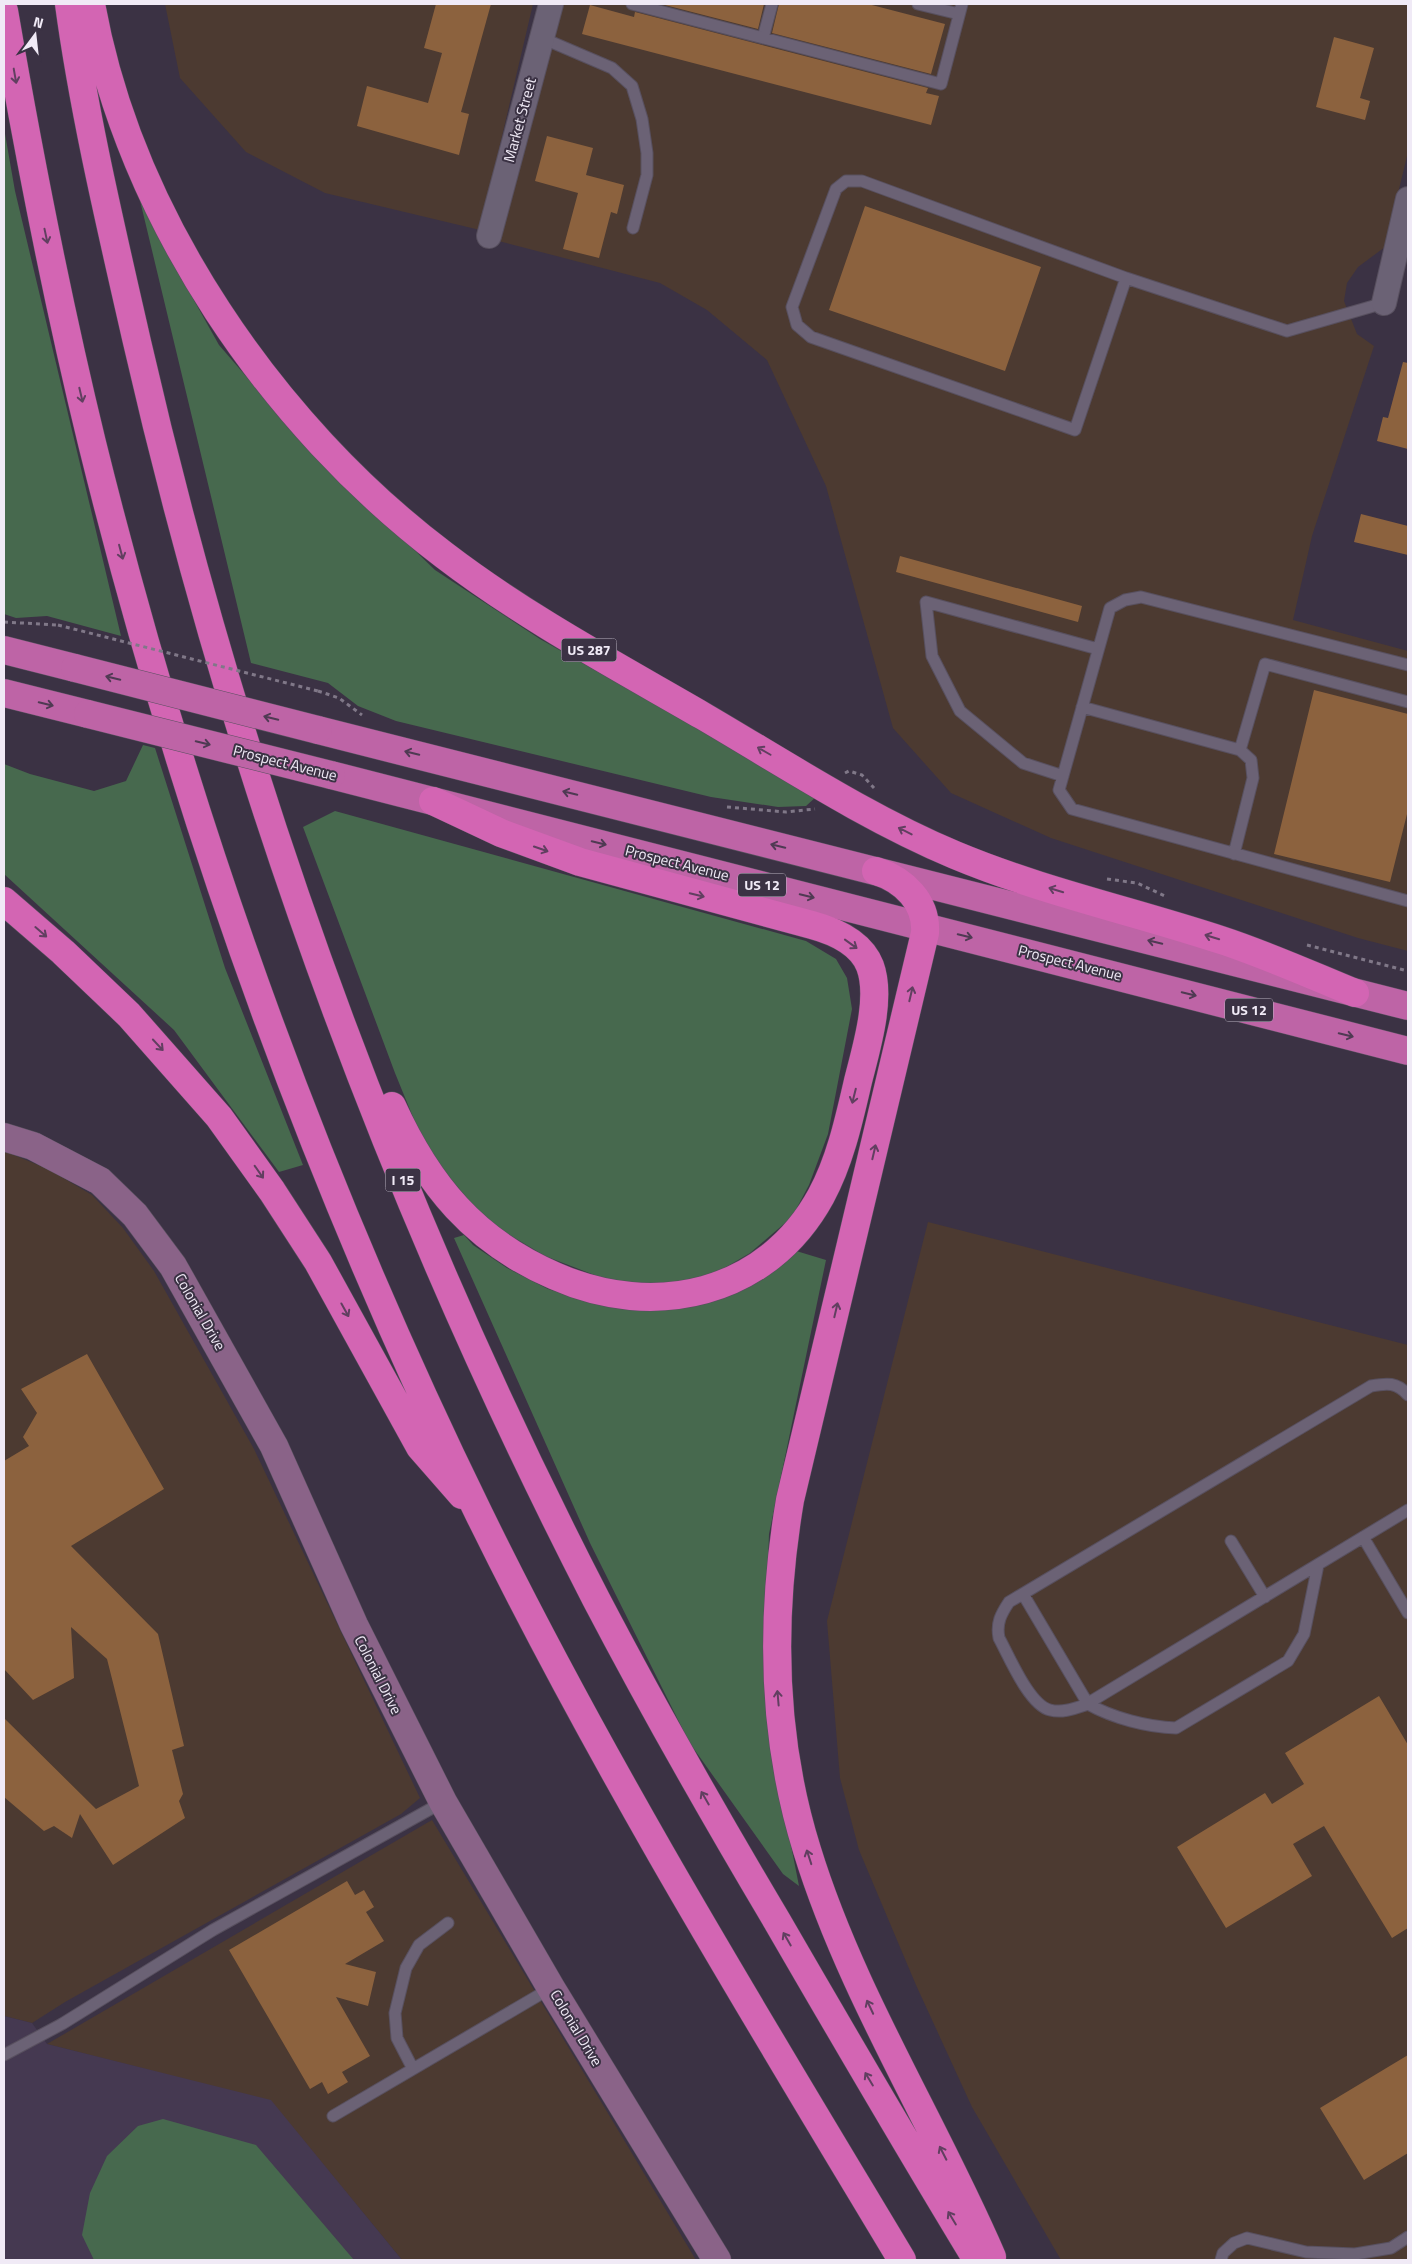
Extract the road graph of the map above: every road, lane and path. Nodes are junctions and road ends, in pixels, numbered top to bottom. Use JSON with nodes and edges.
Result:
{"nodes":[{"id":1,"x":69,"y":4,"type":"edge"},
{"id":2,"x":91,"y":4,"type":"edge"},
{"id":3,"x":551,"y":4,"type":"edge"},
{"id":4,"x":632,"y":4,"type":"edge"},
{"id":5,"x":772,"y":4,"type":"edge"},
{"id":6,"x":918,"y":4,"type":"edge"},
{"id":7,"x":961,"y":9,"type":"edge"},
{"id":8,"x":4,"y":11,"type":"edge"},
{"id":9,"x":542,"y":38,"type":"junction"},
{"id":10,"x":763,"y":38,"type":"junction"},
{"id":11,"x":1408,"y":199,"type":"edge"},
{"id":12,"x":633,"y":228,"type":"dead end"},
{"id":13,"x":489,"y":236,"type":"dead end"},
{"id":14,"x":1126,"y":278,"type":"junction"},
{"id":15,"x":1384,"y":302,"type":"joint"},
{"id":16,"x":4,"y":622,"type":"edge"},
{"id":17,"x":1098,"y":649,"type":"junction"},
{"id":18,"x":4,"y":650,"type":"edge"},
{"id":19,"x":1408,"y":665,"type":"edge"},
{"id":20,"x":4,"y":693,"type":"edge"},
{"id":21,"x":1408,"y":702,"type":"edge"},
{"id":22,"x":1082,"y":707,"type":"junction"},
{"id":23,"x":365,"y":717,"type":"dead end"},
{"id":24,"x":1240,"y":750,"type":"junction"},
{"id":25,"x":1063,"y":776,"type":"junction"},
{"id":26,"x":433,"y":801,"type":"junction"},
{"id":27,"x":723,"y":806,"type":"dead end"},
{"id":28,"x":818,"y":808,"type":"dead end"},
{"id":29,"x":1234,"y":854,"type":"junction"},
{"id":30,"x":876,"y":871,"type":"junction"},
{"id":31,"x":297,"y":900,"type":"junction"},
{"id":32,"x":4,"y":901,"type":"edge"},
{"id":33,"x":1408,"y":902,"type":"edge"},
{"id":34,"x":925,"y":926,"type":"junction"},
{"id":35,"x":1355,"y":993,"type":"junction"},
{"id":36,"x":1408,"y":1006,"type":"edge"},
{"id":37,"x":1408,"y":1050,"type":"edge"},
{"id":38,"x":4,"y":1137,"type":"edge"},
{"id":39,"x":1408,"y":1395,"type":"edge"},
{"id":40,"x":1408,"y":1510,"type":"edge"},
{"id":41,"x":478,"y":1512,"type":"junction"},
{"id":42,"x":1363,"y":1538,"type":"junction"},
{"id":43,"x":1231,"y":1541,"type":"dead end"},
{"id":44,"x":1318,"y":1565,"type":"junction"},
{"id":45,"x":1023,"y":1594,"type":"junction"},
{"id":46,"x":1265,"y":1597,"type":"junction"},
{"id":47,"x":1408,"y":1613,"type":"edge"},
{"id":48,"x":1088,"y":1704,"type":"junction"},
{"id":49,"x":443,"y":1802,"type":"junction"},
{"id":50,"x":448,"y":1923,"type":"dead end"},
{"id":51,"x":551,"y":1988,"type":"junction"},
{"id":52,"x":4,"y":2055,"type":"edge"},
{"id":53,"x":413,"y":2069,"type":"junction"},
{"id":54,"x":333,"y":2116,"type":"dead end"},
{"id":55,"x":1408,"y":2237,"type":"edge"},
{"id":56,"x":1376,"y":2256,"type":"edge"},
{"id":57,"x":716,"y":2260,"type":"edge"},
{"id":58,"x":902,"y":2260,"type":"edge"},
{"id":59,"x":977,"y":2260,"type":"edge"},
{"id":60,"x":994,"y":2260,"type":"edge"},
{"id":61,"x":1221,"y":2260,"type":"edge"}],
"edges":[{"from":1,"to":31,"type":"highway","number":"I 15"},
{"from":35,"to":2,"type":"highway","number":"US 287","one_way":true},
{"from":3,"to":9,"type":"street","name":"Market Street"},
{"from":4,"to":10,"type":"lane"},
{"from":5,"to":10,"type":"lane"},
{"from":6,"to":7,"type":"lane"},
{"from":7,"to":10,"type":"lane"},
{"from":8,"to":41,"type":"highway","one_way":true},
{"from":9,"to":12,"type":"lane"},
{"from":9,"to":13,"type":"street","name":"Market Street"},
{"from":11,"to":15,"type":"street"},
{"from":14,"to":14,"type":"lane"},
{"from":14,"to":15,"type":"lane"},
{"from":16,"to":23,"type":"path","bridge":true},
{"from":17,"to":19,"type":"lane"},
{"from":17,"to":22,"type":"lane"},
{"from":17,"to":25,"type":"lane"},
{"from":30,"to":18,"type":"highway","one_way":true,"bridge":true},
{"from":20,"to":26,"type":"highway","name":"Prospect Avenue","one_way":true,"bridge":true},
{"from":21,"to":24,"type":"lane"},
{"from":22,"to":24,"type":"lane"},
{"from":22,"to":25,"type":"lane"},
{"from":24,"to":29,"type":"lane"},
{"from":25,"to":29,"type":"lane"},
{"from":26,"to":31,"type":"highway","one_way":true},
{"from":26,"to":34,"type":"highway","name":"Prospect Avenue","number":"US 12","one_way":true},
{"from":27,"to":28,"type":"path"},
{"from":29,"to":33,"type":"lane"},
{"from":30,"to":34,"type":"highway"},
{"from":35,"to":30,"type":"highway","one_way":true},
{"from":59,"to":31,"type":"highway","number":"I 15","one_way":true},
{"from":32,"to":41,"type":"highway","one_way":true},
{"from":34,"to":37,"type":"highway","name":"Prospect Avenue","number":"US 12","one_way":true},
{"from":60,"to":34,"type":"highway","one_way":true},
{"from":35,"to":36,"type":"highway"},
{"from":38,"to":49,"type":"main road","name":"Colonial Drive"},
{"from":39,"to":45,"type":"lane"},
{"from":40,"to":42,"type":"lane"},
{"from":41,"to":58,"type":"highway"},
{"from":42,"to":44,"type":"lane"},
{"from":42,"to":47,"type":"lane"},
{"from":43,"to":46,"type":"lane"},
{"from":44,"to":46,"type":"lane"},
{"from":44,"to":48,"type":"lane"},
{"from":45,"to":48,"type":"lane"},
{"from":45,"to":48,"type":"lane"},
{"from":46,"to":48,"type":"lane"},
{"from":49,"to":51,"type":"main road","name":"Colonial Drive"},
{"from":49,"to":52,"type":"lane"},
{"from":50,"to":53,"type":"lane"},
{"from":51,"to":53,"type":"lane"},
{"from":51,"to":57,"type":"main road","name":"Colonial Drive"},
{"from":53,"to":54,"type":"lane"},
{"from":55,"to":56,"type":"lane"},
{"from":56,"to":61,"type":"lane"}]}
